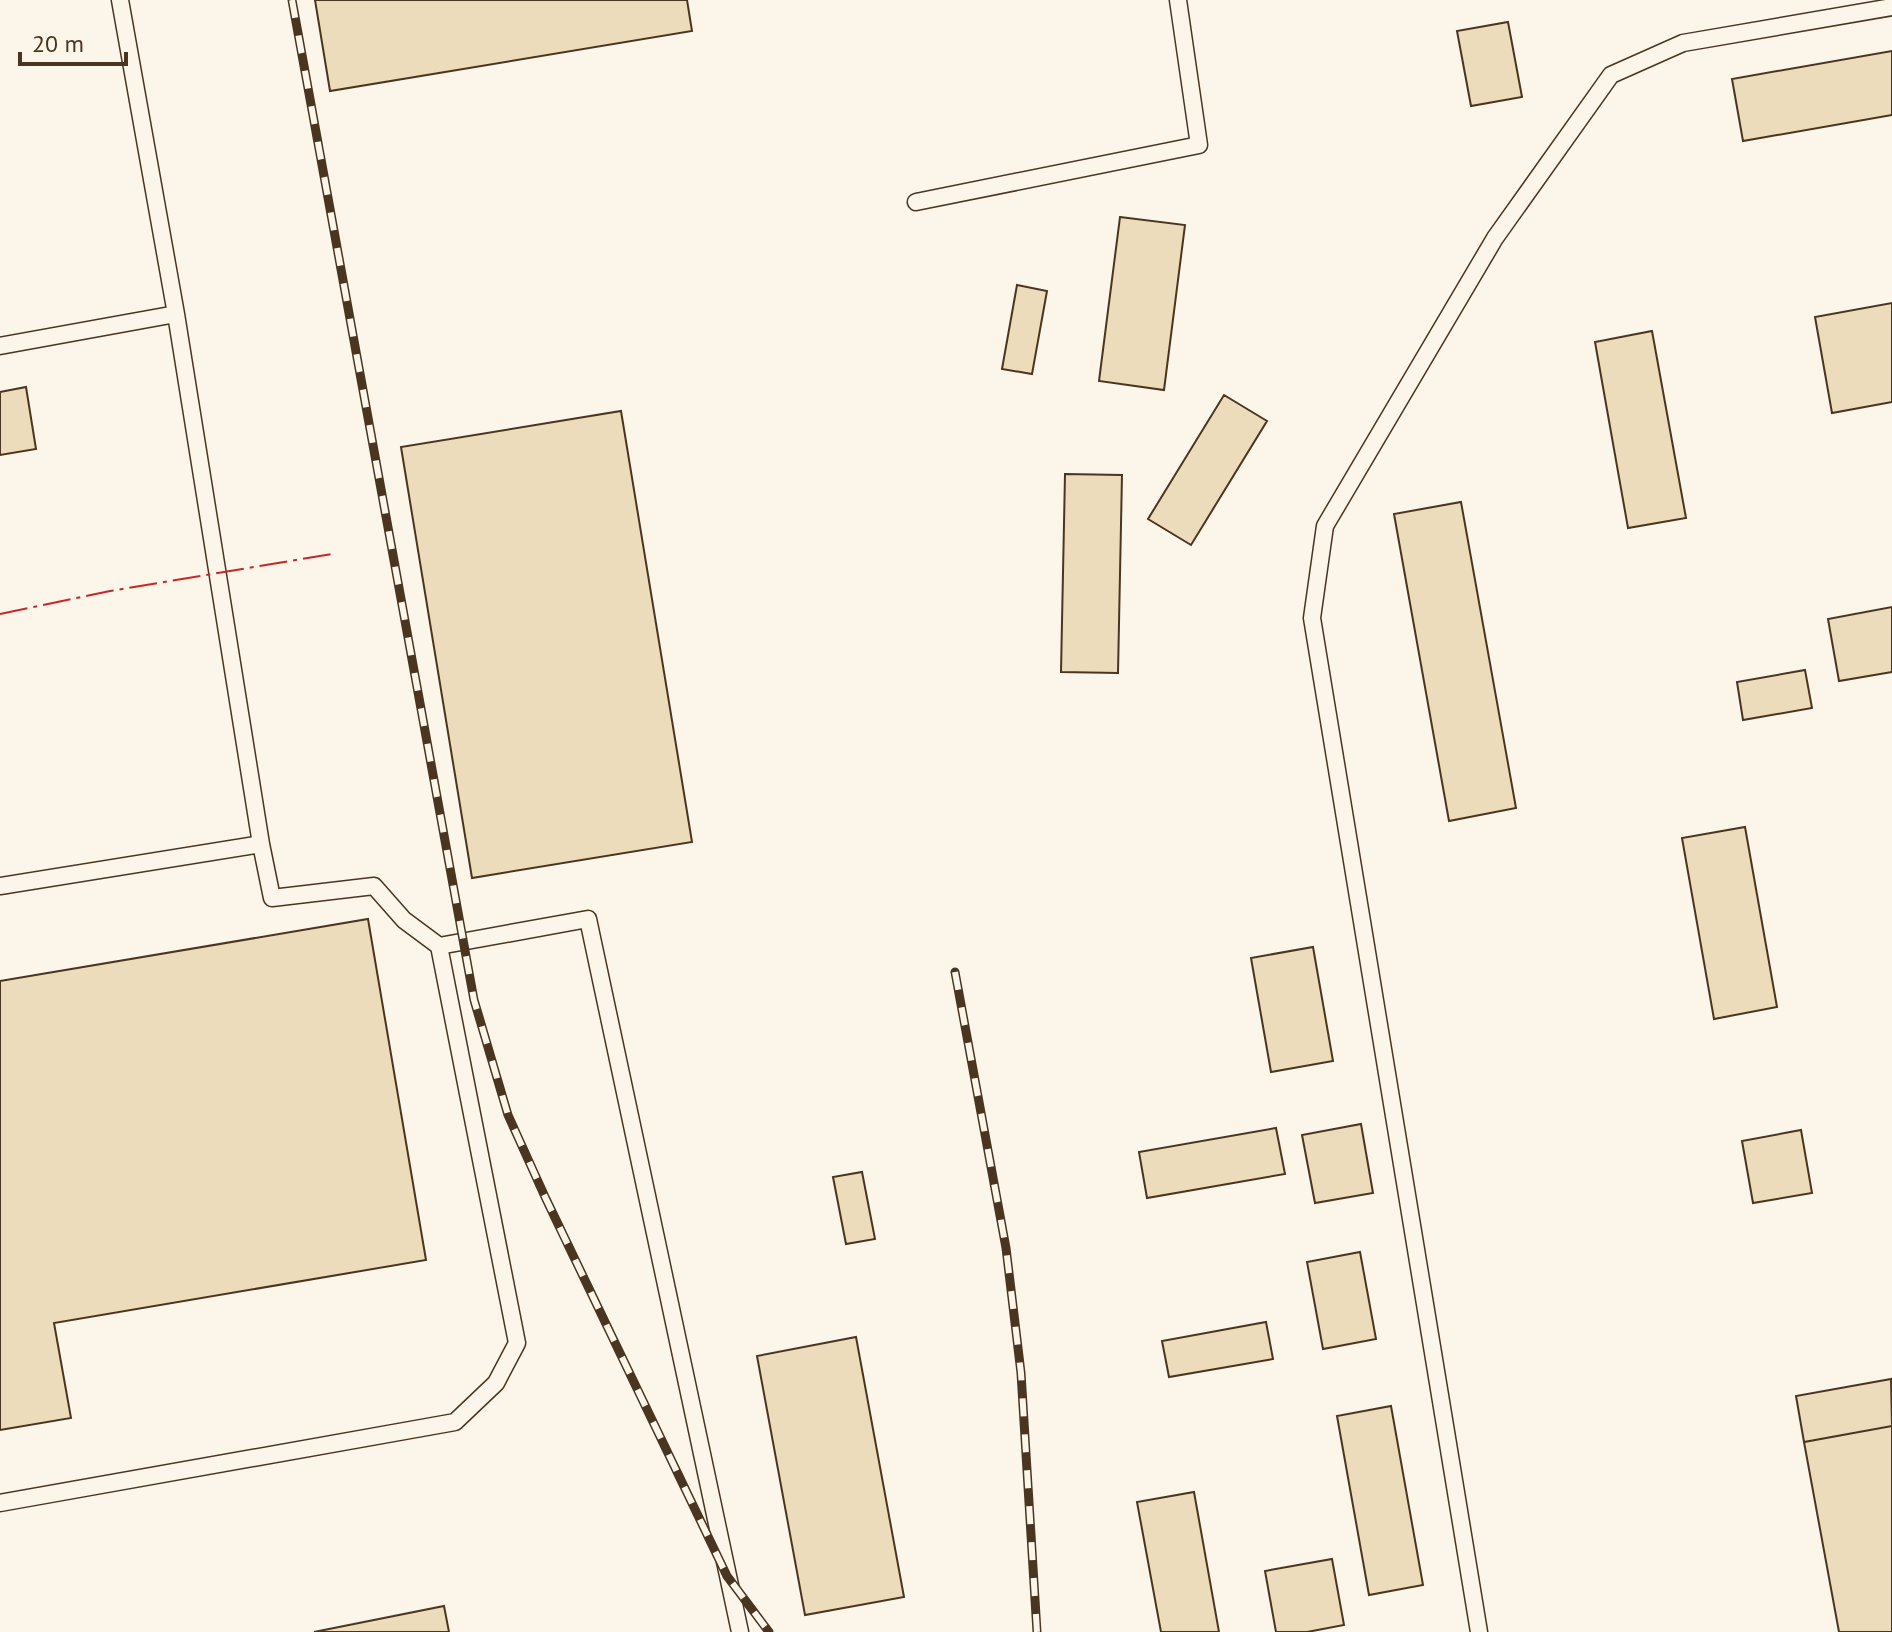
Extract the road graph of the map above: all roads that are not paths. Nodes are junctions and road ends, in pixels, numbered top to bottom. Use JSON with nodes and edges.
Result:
{"nodes":[{"id":1,"x":120,"y":0,"type":"edge"},
{"id":2,"x":1178,"y":0,"type":"edge"},
{"id":3,"x":1892,"y":7,"type":"edge"},
{"id":4,"x":916,"y":202,"type":"dead end"},
{"id":5,"x":176,"y":314,"type":"junction"},
{"id":6,"x":0,"y":346,"type":"edge"},
{"id":7,"x":261,"y":844,"type":"junction"},
{"id":8,"x":0,"y":886,"type":"edge"},
{"id":9,"x":439,"y":946,"type":"junction"},
{"id":10,"x":0,"y":1503,"type":"edge"},
{"id":11,"x":740,"y":1632,"type":"edge"},
{"id":12,"x":1479,"y":1632,"type":"edge"}],
"edges":[{"from":1,"to":5,"type":"lane"},
{"from":2,"to":4,"type":"lane"},
{"from":3,"to":12,"type":"lane"},
{"from":5,"to":6,"type":"lane"},
{"from":5,"to":7,"type":"lane"},
{"from":7,"to":8,"type":"lane"},
{"from":7,"to":9,"type":"lane"},
{"from":9,"to":10,"type":"lane"},
{"from":9,"to":11,"type":"lane"}]}
